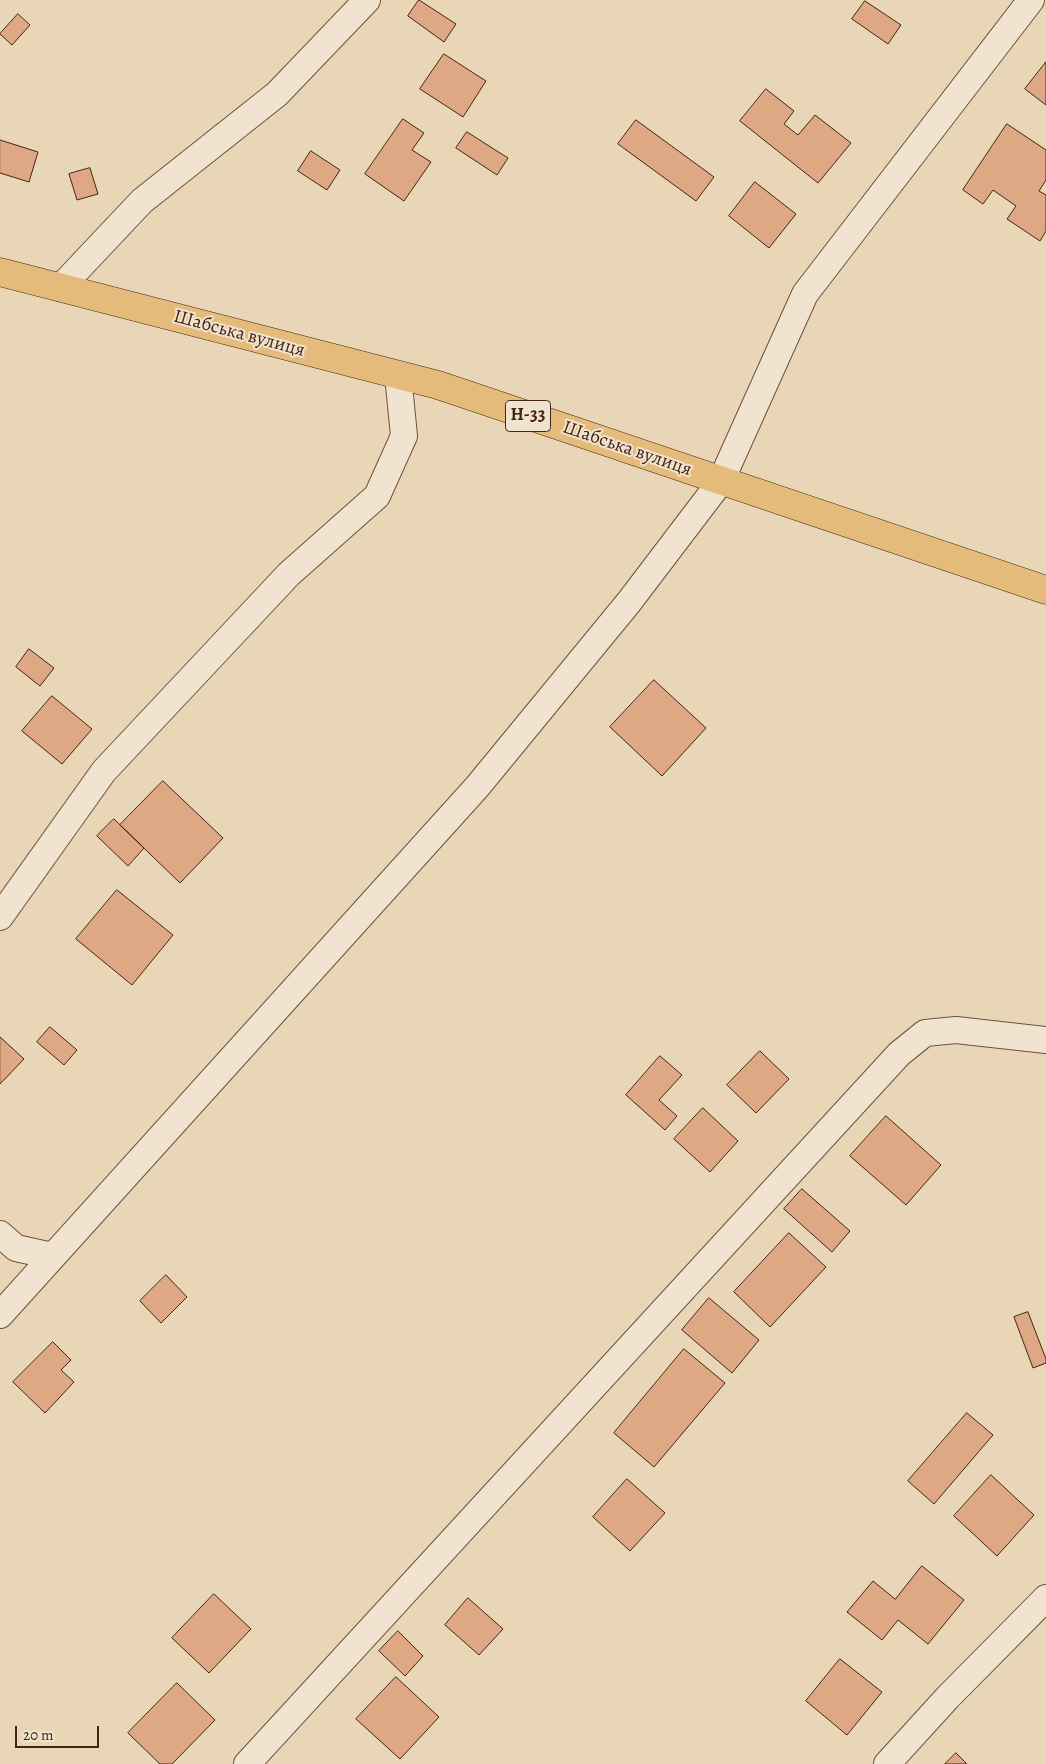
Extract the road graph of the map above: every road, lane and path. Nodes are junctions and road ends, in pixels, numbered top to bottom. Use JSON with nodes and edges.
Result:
{"nodes":[{"id":1,"x":366,"y":0,"type":"edge"},
{"id":2,"x":1031,"y":0,"type":"edge"},
{"id":3,"x":0,"y":272,"type":"edge"},
{"id":4,"x":60,"y":288,"type":"junction"},
{"id":5,"x":398,"y":375,"type":"junction"},
{"id":6,"x":721,"y":481,"type":"junction"},
{"id":7,"x":1046,"y":590,"type":"edge"},
{"id":8,"x":0,"y":917,"type":"edge"},
{"id":9,"x":1046,"y":1040,"type":"edge"},
{"id":10,"x":0,"y":1234,"type":"edge"},
{"id":11,"x":52,"y":1256,"type":"junction"},
{"id":12,"x":0,"y":1315,"type":"edge"},
{"id":13,"x":1046,"y":1598,"type":"edge"},
{"id":14,"x":247,"y":1764,"type":"edge"},
{"id":15,"x":887,"y":1764,"type":"edge"}],
"edges":[{"from":1,"to":4,"type":"street"},
{"from":2,"to":6,"type":"street"},
{"from":3,"to":4,"type":"main road","name":"Шабська вулиця","number":"Н-33"},
{"from":4,"to":5,"type":"main road","name":"Шабська вулиця","number":"Н-33"},
{"from":5,"to":6,"type":"main road","name":"Шабська вулиця","number":"Н-33"},
{"from":5,"to":8,"type":"street"},
{"from":6,"to":7,"type":"main road","name":"Шабська вулиця","number":"Н-33"},
{"from":6,"to":11,"type":"street"},
{"from":9,"to":14,"type":"street"},
{"from":10,"to":11,"type":"street"},
{"from":11,"to":12,"type":"street"},
{"from":13,"to":15,"type":"street"}]}
